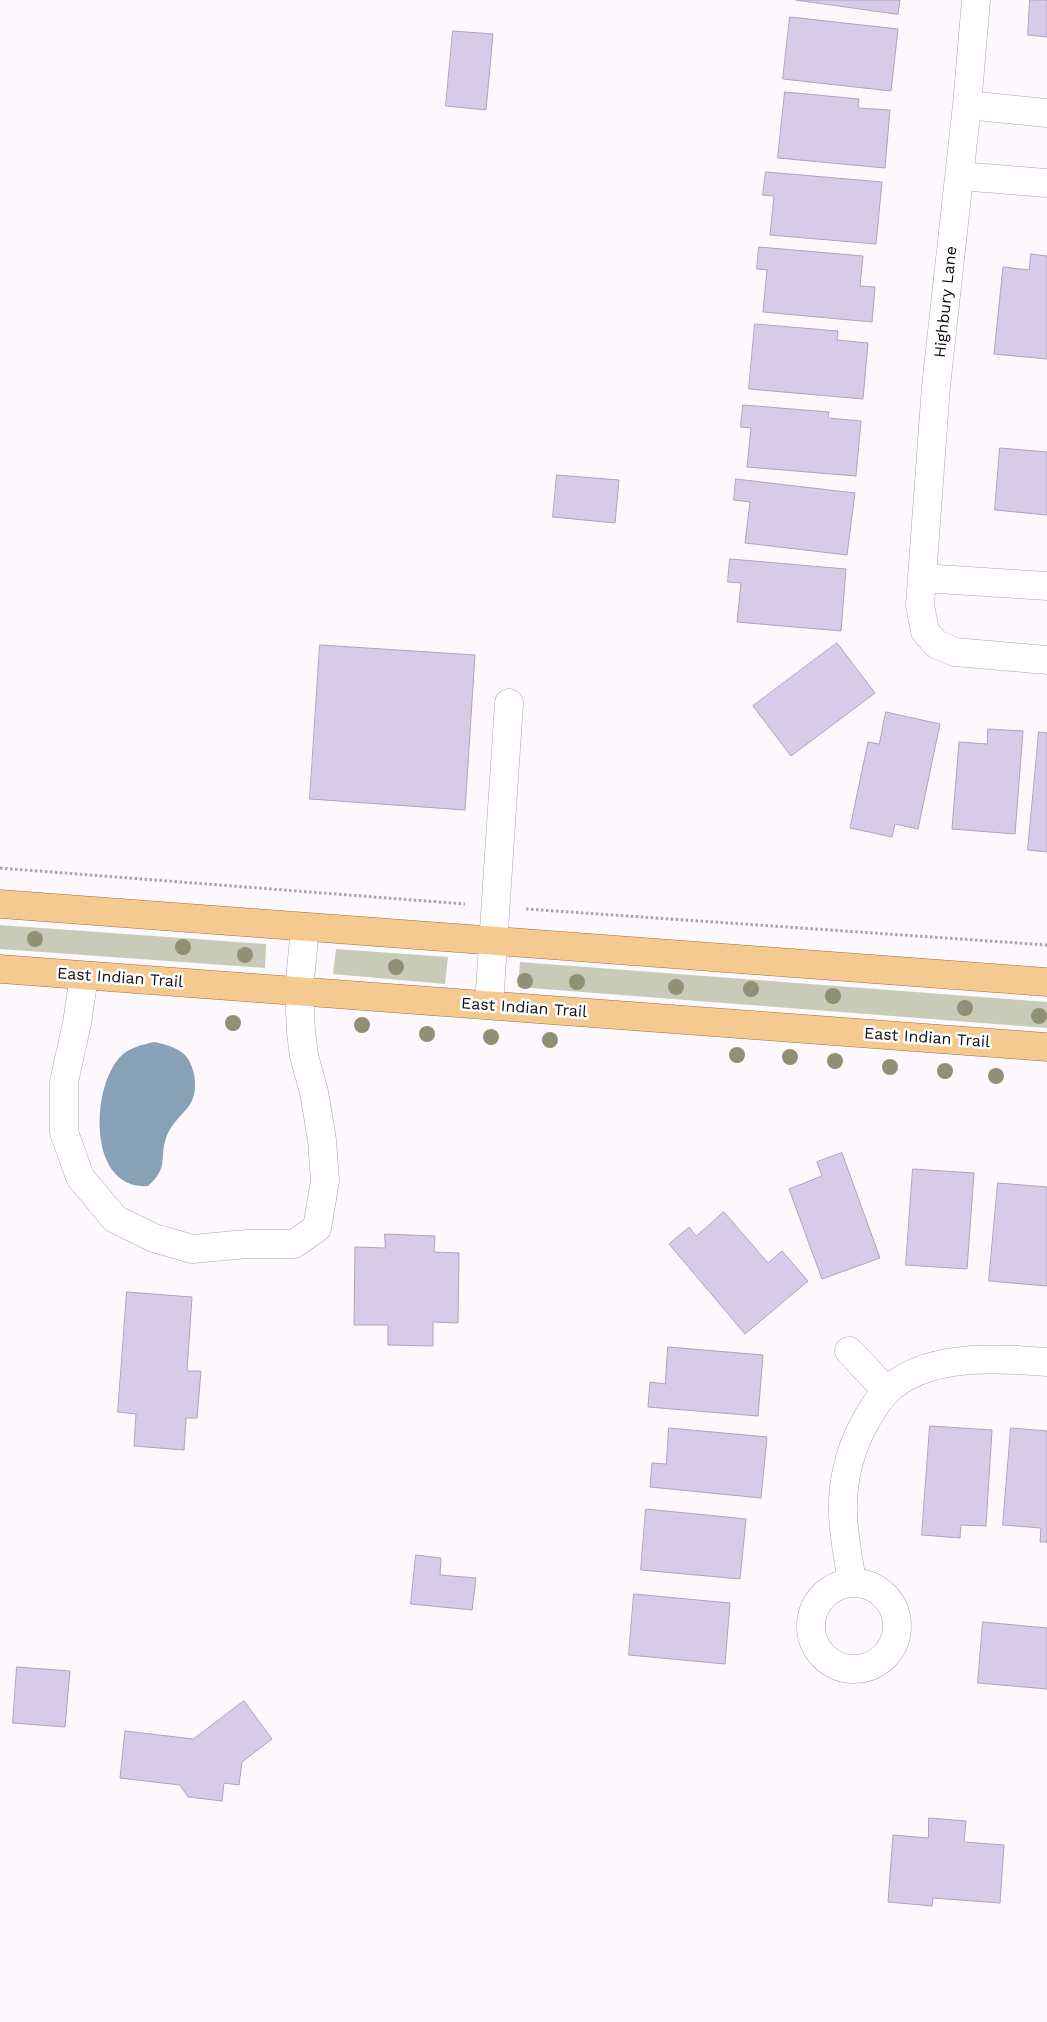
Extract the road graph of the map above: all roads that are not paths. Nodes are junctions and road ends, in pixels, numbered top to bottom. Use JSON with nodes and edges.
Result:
{"nodes":[{"id":1,"x":976,"y":0,"type":"edge"},
{"id":2,"x":968,"y":105,"type":"junction"},
{"id":3,"x":1047,"y":113,"type":"edge"},
{"id":4,"x":960,"y":176,"type":"junction"},
{"id":5,"x":1047,"y":182,"type":"edge"},
{"id":6,"x":922,"y":578,"type":"junction"},
{"id":7,"x":1047,"y":586,"type":"edge"},
{"id":8,"x":1047,"y":660,"type":"edge"},
{"id":9,"x":509,"y":703,"type":"dead end"},
{"id":10,"x":0,"y":904,"type":"edge"},
{"id":11,"x":305,"y":927,"type":"junction"},
{"id":12,"x":494,"y":941,"type":"junction"},
{"id":13,"x":0,"y":969,"type":"edge"},
{"id":14,"x":84,"y":976,"type":"junction"},
{"id":15,"x":1047,"y":982,"type":"edge"},
{"id":16,"x":299,"y":991,"type":"junction"},
{"id":17,"x":488,"y":1005,"type":"junction"},
{"id":18,"x":1047,"y":1047,"type":"edge"},
{"id":19,"x":849,"y":1351,"type":"dead end"},
{"id":20,"x":1047,"y":1362,"type":"edge"},
{"id":21,"x":887,"y":1391,"type":"junction"},
{"id":22,"x":852,"y":1583,"type":"dead end"}],
"edges":[{"from":1,"to":2,"type":"street","name":"Highbury Lane"},
{"from":2,"to":3,"type":"street"},
{"from":2,"to":4,"type":"street","name":"Highbury Lane"},
{"from":4,"to":5,"type":"street"},
{"from":4,"to":6,"type":"street","name":"Highbury Lane"},
{"from":6,"to":7,"type":"street"},
{"from":6,"to":8,"type":"street","name":"Highbury Lane"},
{"from":9,"to":12,"type":"street"},
{"from":10,"to":11,"type":"main road"},
{"from":11,"to":12,"type":"main road"},
{"from":11,"to":16,"type":"street"},
{"from":12,"to":15,"type":"main road"},
{"from":12,"to":17,"type":"street"},
{"from":13,"to":14,"type":"main road","name":"East Indian Trail"},
{"from":14,"to":16,"type":"main road","name":"East Indian Trail"},
{"from":14,"to":16,"type":"street"},
{"from":16,"to":17,"type":"main road","name":"East Indian Trail"},
{"from":17,"to":18,"type":"main road","name":"East Indian Trail"},
{"from":19,"to":21,"type":"street"},
{"from":20,"to":21,"type":"street"},
{"from":21,"to":22,"type":"street"}]}
